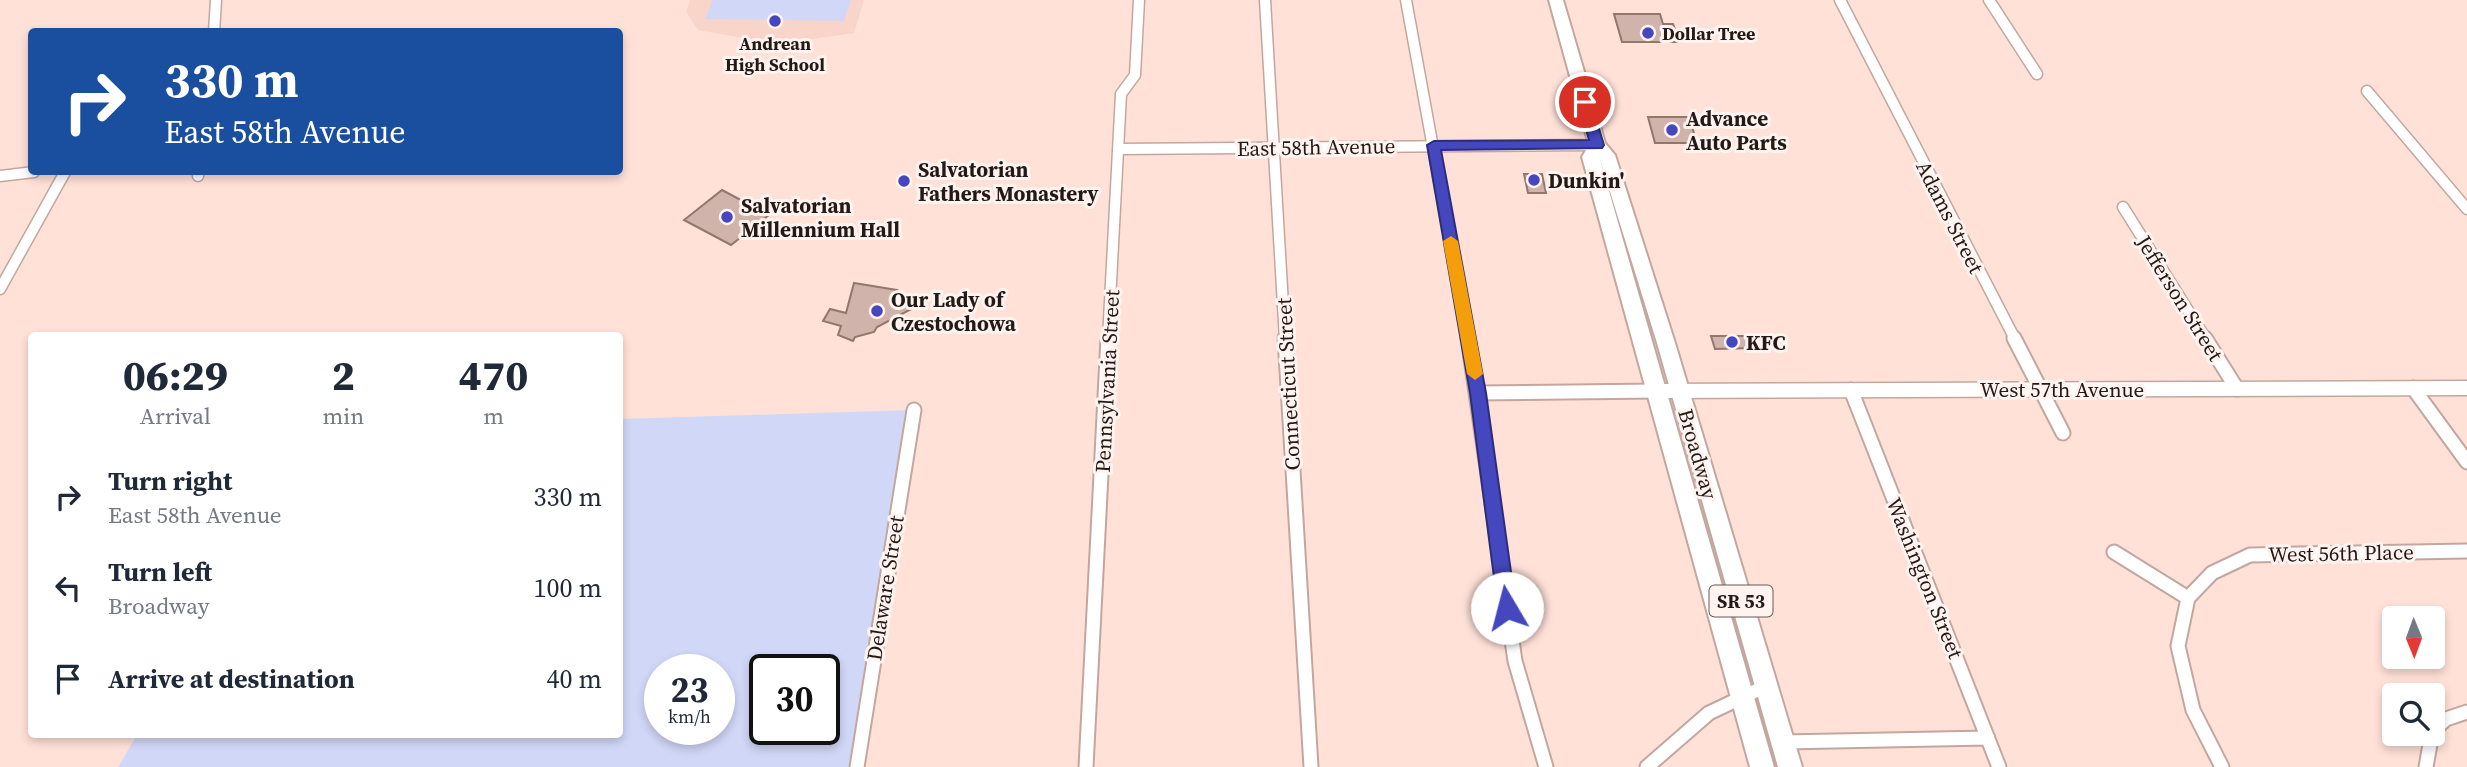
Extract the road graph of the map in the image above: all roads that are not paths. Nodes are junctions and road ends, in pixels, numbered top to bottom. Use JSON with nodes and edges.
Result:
{"nodes":[{"id":1,"x":216,"y":0,"type":"edge"},
{"id":2,"x":1139,"y":0,"type":"edge"},
{"id":3,"x":1265,"y":0,"type":"edge"},
{"id":4,"x":1406,"y":0,"type":"edge"},
{"id":5,"x":1556,"y":0,"type":"edge"},
{"id":6,"x":1840,"y":0,"type":"edge"},
{"id":7,"x":1989,"y":0,"type":"edge"},
{"id":8,"x":214,"y":28,"type":"edge"},
{"id":9,"x":2036,"y":75,"type":"dead end"},
{"id":10,"x":2367,"y":91,"type":"dead end"},
{"id":11,"x":1434,"y":145,"type":"junction"},
{"id":12,"x":1597,"y":145,"type":"junction"},
{"id":13,"x":1274,"y":147,"type":"junction"},
{"id":14,"x":1119,"y":149,"type":"junction"},
{"id":15,"x":28,"y":173,"type":"edge"},
{"id":16,"x":63,"y":175,"type":"edge"},
{"id":17,"x":0,"y":176,"type":"edge"},
{"id":18,"x":2123,"y":207,"type":"dead end"},
{"id":19,"x":2467,"y":209,"type":"edge"},
{"id":20,"x":0,"y":289,"type":"edge"},
{"id":21,"x":2038,"y":388,"type":"junction"},
{"id":22,"x":2413,"y":388,"type":"junction"},
{"id":23,"x":2467,"y":388,"type":"edge"},
{"id":24,"x":2237,"y":389,"type":"junction"},
{"id":25,"x":1851,"y":390,"type":"junction"},
{"id":26,"x":1657,"y":391,"type":"junction"},
{"id":27,"x":1680,"y":391,"type":"junction"},
{"id":28,"x":1478,"y":393,"type":"junction"},
{"id":29,"x":914,"y":410,"type":"dead end"},
{"id":30,"x":2063,"y":433,"type":"dead end"},
{"id":31,"x":2467,"y":462,"type":"edge"},
{"id":32,"x":2467,"y":551,"type":"edge"},
{"id":33,"x":2113,"y":552,"type":"dead end"},
{"id":34,"x":2188,"y":598,"type":"junction"},
{"id":35,"x":1766,"y":686,"type":"junction"},
{"id":36,"x":1743,"y":695,"type":"junction"},
{"id":37,"x":2467,"y":712,"type":"edge"},
{"id":38,"x":2445,"y":720,"type":"edge"},
{"id":39,"x":1988,"y":738,"type":"junction"},
{"id":40,"x":1783,"y":742,"type":"junction"},
{"id":41,"x":857,"y":767,"type":"edge"},
{"id":42,"x":1086,"y":767,"type":"edge"},
{"id":43,"x":1311,"y":767,"type":"edge"},
{"id":44,"x":1546,"y":767,"type":"edge"},
{"id":45,"x":1647,"y":767,"type":"edge"},
{"id":46,"x":1762,"y":767,"type":"edge"},
{"id":47,"x":1790,"y":767,"type":"edge"},
{"id":48,"x":1999,"y":767,"type":"edge"},
{"id":49,"x":2222,"y":767,"type":"edge"}],
"edges":[{"from":1,"to":8,"type":"street"},
{"from":2,"to":14,"type":"street","name":"Pennsylvania Street"},
{"from":3,"to":13,"type":"street","name":"Connecticut Street"},
{"from":4,"to":11,"type":"street"},
{"from":5,"to":12,"type":"main road","name":"Broadway","number":"SR 53"},
{"from":6,"to":21,"type":"street","name":"Adams Street"},
{"from":7,"to":9,"type":"street"},
{"from":10,"to":19,"type":"street"},
{"from":11,"to":12,"type":"street","name":"East 58th Avenue"},
{"from":11,"to":13,"type":"street","name":"East 58th Avenue"},
{"from":11,"to":28,"type":"street"},
{"from":12,"to":26,"type":"main road","name":"Broadway","number":"SR 53"},
{"from":12,"to":27,"type":"main road","name":"Broadway","number":"SR 53"},
{"from":13,"to":14,"type":"street","name":"East 58th Avenue"},
{"from":13,"to":43,"type":"street","name":"Connecticut Street"},
{"from":14,"to":42,"type":"street","name":"Pennsylvania Street"},
{"from":15,"to":17,"type":"street"},
{"from":16,"to":20,"type":"street"},
{"from":18,"to":24,"type":"street","name":"Jefferson Street"},
{"from":21,"to":24,"type":"street","name":"West 57th Avenue"},
{"from":21,"to":25,"type":"street","name":"West 57th Avenue"},
{"from":21,"to":30,"type":"street","name":"Adams Street"},
{"from":22,"to":23,"type":"street","name":"West 57th Avenue"},
{"from":22,"to":24,"type":"street","name":"West 57th Avenue"},
{"from":22,"to":31,"type":"street"},
{"from":25,"to":27,"type":"street","name":"West 57th Avenue"},
{"from":25,"to":39,"type":"street","name":"Washington Street"},
{"from":26,"to":27,"type":"street","name":"West 57th Avenue"},
{"from":26,"to":28,"type":"street"},
{"from":26,"to":36,"type":"main road","name":"Broadway","number":"SR 53"},
{"from":27,"to":35,"type":"main road","name":"Broadway","number":"SR 53"},
{"from":28,"to":44,"type":"street"},
{"from":29,"to":41,"type":"street","name":"Delaware Street"},
{"from":32,"to":34,"type":"street","name":"West 56th Place"},
{"from":33,"to":34,"type":"street"},
{"from":34,"to":49,"type":"street"},
{"from":35,"to":36,"type":"street"},
{"from":35,"to":40,"type":"main road","name":"Broadway","number":"SR 53"},
{"from":36,"to":45,"type":"street"},
{"from":36,"to":46,"type":"main road","name":"Broadway","number":"SR 53"},
{"from":37,"to":38,"type":"street"},
{"from":39,"to":40,"type":"street"},
{"from":39,"to":48,"type":"street","name":"Washington Street"},
{"from":40,"to":47,"type":"main road","name":"Broadway","number":"SR 53"}]}
